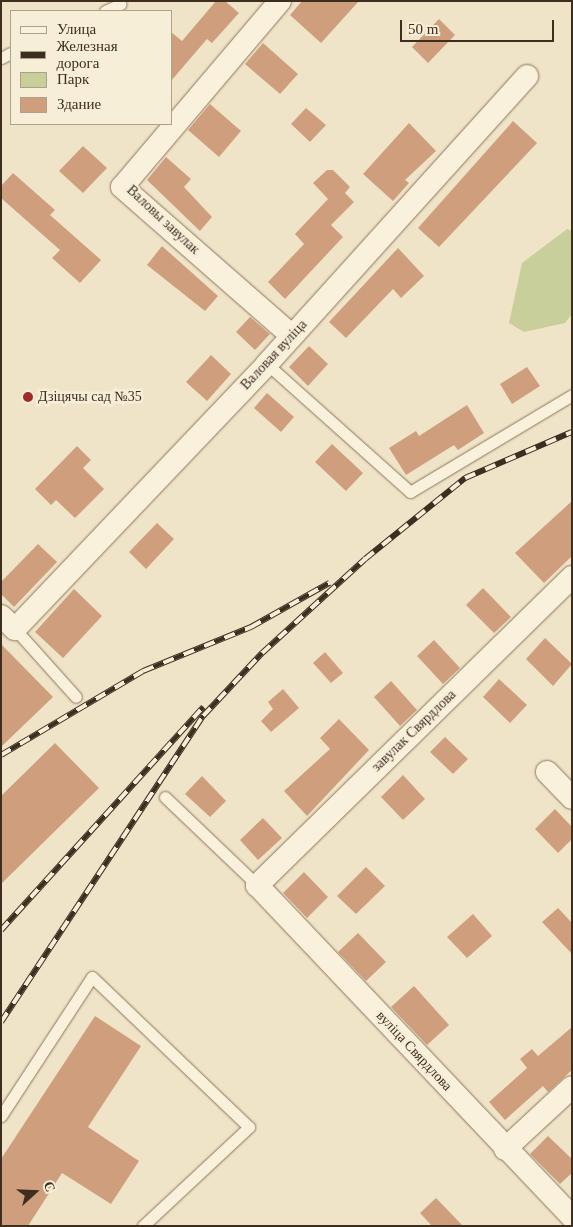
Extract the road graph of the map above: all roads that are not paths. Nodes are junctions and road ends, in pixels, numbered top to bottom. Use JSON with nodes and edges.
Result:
{"nodes":[{"id":1,"x":280,"y":1,"type":"edge"},
{"id":2,"x":121,"y":4,"type":"dead end"},
{"id":3,"x":107,"y":10,"type":"edge"},
{"id":4,"x":527,"y":76,"type":"dead end"},
{"id":5,"x":292,"y":336,"type":"junction"},
{"id":6,"x":267,"y":364,"type":"junction"},
{"id":7,"x":572,"y":395,"type":"edge"},
{"id":8,"x":572,"y":577,"type":"edge"},
{"id":9,"x":8,"y":623,"type":"edge"},
{"id":10,"x":76,"y":697,"type":"dead end"},
{"id":11,"x":546,"y":772,"type":"dead end"},
{"id":12,"x":165,"y":797,"type":"dead end"},
{"id":13,"x":572,"y":798,"type":"edge"},
{"id":14,"x":257,"y":885,"type":"junction"},
{"id":15,"x":572,"y":1087,"type":"edge"},
{"id":16,"x":1,"y":1116,"type":"edge"},
{"id":17,"x":505,"y":1148,"type":"junction"},
{"id":18,"x":572,"y":1217,"type":"edge"},
{"id":19,"x":143,"y":1226,"type":"edge"}],
"edges":[{"from":1,"to":5,"type":"street","name":"Валовы завулак"},
{"from":2,"to":3,"type":"lane"},
{"from":4,"to":5,"type":"street","name":"Валовая вуліца"},
{"from":5,"to":6,"type":"street","name":"Валовая вуліца"},
{"from":6,"to":7,"type":"lane"},
{"from":6,"to":9,"type":"street","name":"Валовая вуліца"},
{"from":8,"to":14,"type":"street","name":"завулак Свярдлова"},
{"from":9,"to":10,"type":"lane"},
{"from":11,"to":13,"type":"street"},
{"from":12,"to":14,"type":"lane"},
{"from":14,"to":17,"type":"street","name":"вуліца Свярдлова"},
{"from":15,"to":17,"type":"street"},
{"from":16,"to":19,"type":"lane"},
{"from":17,"to":18,"type":"street","name":"вуліца Свярдлова"}]}
